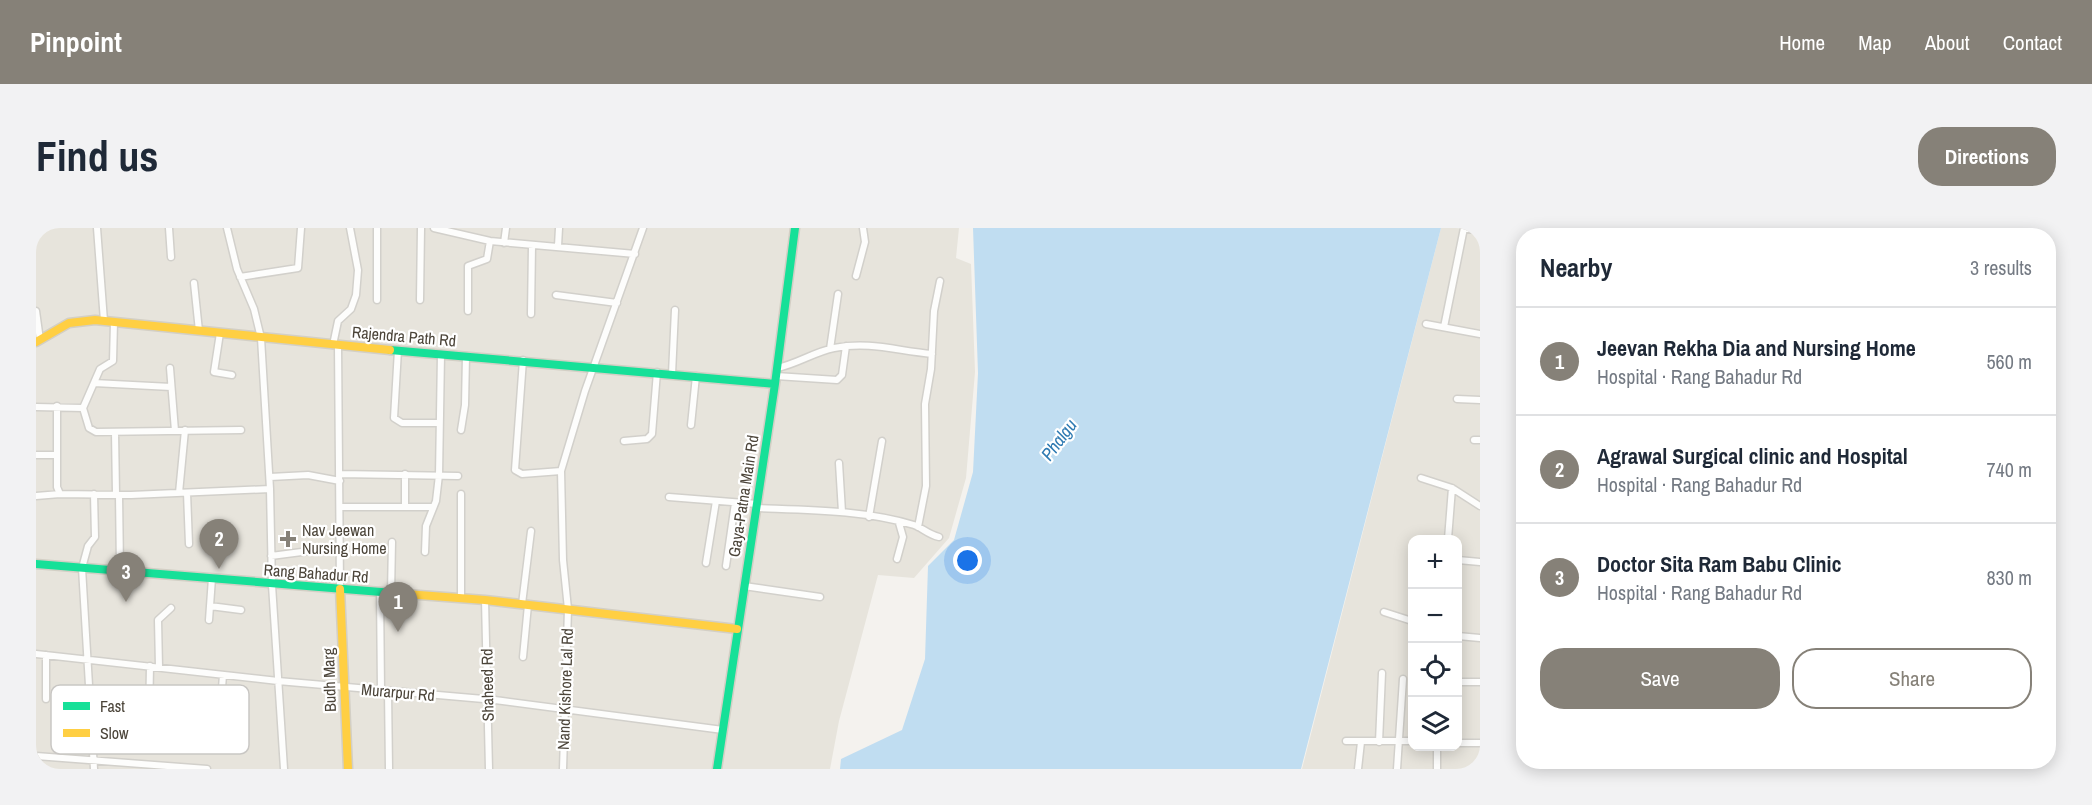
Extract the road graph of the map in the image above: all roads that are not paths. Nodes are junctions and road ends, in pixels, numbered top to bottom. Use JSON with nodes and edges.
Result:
{"nodes":[{"id":1,"x":98,"y":228,"type":"edge"},
{"id":2,"x":169,"y":228,"type":"edge"},
{"id":3,"x":227,"y":228,"type":"edge"},
{"id":4,"x":301,"y":228,"type":"edge"},
{"id":5,"x":350,"y":228,"type":"edge"},
{"id":6,"x":377,"y":228,"type":"edge"},
{"id":7,"x":421,"y":228,"type":"edge"},
{"id":8,"x":434,"y":228,"type":"edge"},
{"id":9,"x":470,"y":228,"type":"edge"},
{"id":10,"x":506,"y":228,"type":"edge"},
{"id":11,"x":559,"y":228,"type":"edge"},
{"id":12,"x":643,"y":228,"type":"edge"},
{"id":13,"x":795,"y":228,"type":"edge"},
{"id":14,"x":863,"y":228,"type":"edge"},
{"id":15,"x":1464,"y":228,"type":"edge"},
{"id":16,"x":1480,"y":231,"type":"edge"},
{"id":17,"x":470,"y":237,"type":"junction"},
{"id":18,"x":490,"y":241,"type":"junction"},
{"id":19,"x":504,"y":243,"type":"junction"},
{"id":20,"x":532,"y":246,"type":"junction"},
{"id":21,"x":558,"y":246,"type":"junction"},
{"id":22,"x":635,"y":254,"type":"junction"},
{"id":23,"x":171,"y":257,"type":"dead end"},
{"id":24,"x":856,"y":276,"type":"dead end"},
{"id":25,"x":240,"y":277,"type":"junction"},
{"id":26,"x":940,"y":281,"type":"dead end"},
{"id":27,"x":194,"y":283,"type":"dead end"},
{"id":28,"x":838,"y":294,"type":"dead end"},
{"id":29,"x":556,"y":295,"type":"dead end"},
{"id":30,"x":376,"y":300,"type":"dead end"},
{"id":31,"x":420,"y":300,"type":"dead end"},
{"id":32,"x":617,"y":303,"type":"junction"},
{"id":33,"x":675,"y":310,"type":"dead end"},
{"id":34,"x":36,"y":311,"type":"edge"},
{"id":35,"x":468,"y":311,"type":"dead end"},
{"id":36,"x":531,"y":314,"type":"dead end"},
{"id":37,"x":104,"y":321,"type":"junction"},
{"id":38,"x":114,"y":322,"type":"junction"},
{"id":39,"x":1426,"y":324,"type":"dead end"},
{"id":40,"x":1444,"y":327,"type":"junction"},
{"id":41,"x":199,"y":331,"type":"junction"},
{"id":42,"x":220,"y":333,"type":"junction"},
{"id":43,"x":1480,"y":334,"type":"edge"},
{"id":44,"x":261,"y":338,"type":"junction"},
{"id":45,"x":38,"y":341,"type":"edge"},
{"id":46,"x":336,"y":345,"type":"junction"},
{"id":47,"x":846,"y":346,"type":"junction"},
{"id":48,"x":830,"y":349,"type":"junction"},
{"id":49,"x":398,"y":350,"type":"junction"},
{"id":50,"x":441,"y":354,"type":"junction"},
{"id":51,"x":932,"y":354,"type":"junction"},
{"id":52,"x":466,"y":356,"type":"junction"},
{"id":53,"x":523,"y":360,"type":"junction"},
{"id":54,"x":594,"y":366,"type":"junction"},
{"id":55,"x":170,"y":368,"type":"dead end"},
{"id":56,"x":657,"y":372,"type":"junction"},
{"id":57,"x":672,"y":374,"type":"junction"},
{"id":58,"x":232,"y":375,"type":"dead end"},
{"id":59,"x":696,"y":376,"type":"junction"},
{"id":60,"x":776,"y":376,"type":"junction"},
{"id":61,"x":94,"y":382,"type":"junction"},
{"id":62,"x":171,"y":387,"type":"junction"},
{"id":63,"x":1457,"y":399,"type":"dead end"},
{"id":64,"x":1480,"y":400,"type":"edge"},
{"id":65,"x":57,"y":406,"type":"junction"},
{"id":66,"x":36,"y":407,"type":"edge"},
{"id":67,"x":83,"y":408,"type":"junction"},
{"id":68,"x":439,"y":423,"type":"junction"},
{"id":69,"x":691,"y":425,"type":"dead end"},
{"id":70,"x":175,"y":430,"type":"junction"},
{"id":71,"x":185,"y":430,"type":"junction"},
{"id":72,"x":241,"y":430,"type":"dead end"},
{"id":73,"x":461,"y":430,"type":"dead end"},
{"id":74,"x":116,"y":432,"type":"junction"},
{"id":75,"x":624,"y":441,"type":"dead end"},
{"id":76,"x":882,"y":441,"type":"dead end"},
{"id":77,"x":57,"y":454,"type":"junction"},
{"id":78,"x":36,"y":455,"type":"edge"},
{"id":79,"x":839,"y":463,"type":"dead end"},
{"id":80,"x":561,"y":471,"type":"junction"},
{"id":81,"x":405,"y":474,"type":"junction"},
{"id":82,"x":439,"y":475,"type":"junction"},
{"id":83,"x":458,"y":476,"type":"dead end"},
{"id":84,"x":270,"y":477,"type":"junction"},
{"id":85,"x":340,"y":478,"type":"junction"},
{"id":86,"x":1421,"y":478,"type":"dead end"},
{"id":87,"x":1452,"y":488,"type":"junction"},
{"id":88,"x":270,"y":489,"type":"junction"},
{"id":89,"x":183,"y":493,"type":"junction"},
{"id":90,"x":60,"y":494,"type":"junction"},
{"id":91,"x":94,"y":494,"type":"junction"},
{"id":92,"x":461,"y":494,"type":"dead end"},
{"id":93,"x":117,"y":495,"type":"junction"},
{"id":94,"x":36,"y":496,"type":"edge"},
{"id":95,"x":669,"y":497,"type":"dead end"},
{"id":96,"x":716,"y":501,"type":"junction"},
{"id":97,"x":735,"y":503,"type":"junction"},
{"id":98,"x":757,"y":506,"type":"junction"},
{"id":99,"x":1480,"y":506,"type":"edge"},
{"id":100,"x":341,"y":507,"type":"junction"},
{"id":101,"x":405,"y":507,"type":"junction"},
{"id":102,"x":434,"y":507,"type":"junction"},
{"id":103,"x":842,"y":512,"type":"junction"},
{"id":104,"x":869,"y":517,"type":"junction"},
{"id":105,"x":898,"y":523,"type":"junction"},
{"id":106,"x":918,"y":527,"type":"junction"},
{"id":107,"x":531,"y":531,"type":"dead end"},
{"id":108,"x":1448,"y":535,"type":"edge"},
{"id":109,"x":939,"y":537,"type":"dead end"},
{"id":110,"x":392,"y":542,"type":"dead end"},
{"id":111,"x":189,"y":544,"type":"dead end"},
{"id":112,"x":340,"y":547,"type":"junction"},
{"id":113,"x":425,"y":552,"type":"dead end"},
{"id":114,"x":271,"y":556,"type":"junction"},
{"id":115,"x":897,"y":559,"type":"dead end"},
{"id":116,"x":1462,"y":560,"type":"edge"},
{"id":117,"x":1480,"y":562,"type":"edge"},
{"id":118,"x":706,"y":563,"type":"dead end"},
{"id":119,"x":36,"y":564,"type":"edge"},
{"id":120,"x":726,"y":566,"type":"dead end"},
{"id":121,"x":82,"y":568,"type":"junction"},
{"id":122,"x":120,"y":569,"type":"junction"},
{"id":123,"x":212,"y":579,"type":"junction"},
{"id":124,"x":272,"y":585,"type":"junction"},
{"id":125,"x":744,"y":586,"type":"junction"},
{"id":126,"x":340,"y":589,"type":"junction"},
{"id":127,"x":380,"y":592,"type":"junction"},
{"id":128,"x":392,"y":593,"type":"junction"},
{"id":129,"x":820,"y":597,"type":"dead end"},
{"id":130,"x":461,"y":598,"type":"junction"},
{"id":131,"x":485,"y":600,"type":"junction"},
{"id":132,"x":525,"y":604,"type":"junction"},
{"id":133,"x":210,"y":606,"type":"junction"},
{"id":134,"x":171,"y":608,"type":"dead end"},
{"id":135,"x":568,"y":609,"type":"junction"},
{"id":136,"x":241,"y":610,"type":"dead end"},
{"id":137,"x":1384,"y":612,"type":"dead end"},
{"id":138,"x":1408,"y":619,"type":"edge"},
{"id":139,"x":209,"y":620,"type":"dead end"},
{"id":140,"x":737,"y":629,"type":"junction"},
{"id":141,"x":1462,"y":636,"type":"edge"},
{"id":142,"x":1480,"y":638,"type":"edge"},
{"id":143,"x":36,"y":654,"type":"edge"},
{"id":144,"x":46,"y":655,"type":"junction"},
{"id":145,"x":523,"y":657,"type":"dead end"},
{"id":146,"x":86,"y":659,"type":"junction"},
{"id":147,"x":150,"y":666,"type":"junction"},
{"id":148,"x":159,"y":667,"type":"junction"},
{"id":149,"x":1382,"y":673,"type":"dead end"},
{"id":150,"x":223,"y":675,"type":"junction"},
{"id":151,"x":1403,"y":679,"type":"dead end"},
{"id":152,"x":278,"y":681,"type":"junction"},
{"id":153,"x":1462,"y":682,"type":"edge"},
{"id":154,"x":1480,"y":682,"type":"edge"},
{"id":155,"x":88,"y":685,"type":"edge"},
{"id":156,"x":150,"y":685,"type":"edge"},
{"id":157,"x":222,"y":685,"type":"edge"},
{"id":158,"x":345,"y":688,"type":"junction"},
{"id":159,"x":384,"y":690,"type":"junction"},
{"id":160,"x":46,"y":699,"type":"dead end"},
{"id":161,"x":487,"y":699,"type":"junction"},
{"id":162,"x":564,"y":711,"type":"junction"},
{"id":163,"x":723,"y":730,"type":"junction"},
{"id":164,"x":1346,"y":741,"type":"dead end"},
{"id":165,"x":1400,"y":741,"type":"junction"},
{"id":166,"x":1408,"y":741,"type":"edge"},
{"id":167,"x":1361,"y":742,"type":"junction"},
{"id":168,"x":1379,"y":742,"type":"junction"},
{"id":169,"x":1462,"y":743,"type":"edge"},
{"id":170,"x":1480,"y":743,"type":"edge"},
{"id":171,"x":1437,"y":751,"type":"edge"},
{"id":172,"x":92,"y":754,"type":"edge"},
{"id":173,"x":36,"y":756,"type":"edge"},
{"id":174,"x":92,"y":761,"type":"junction"},
{"id":175,"x":94,"y":769,"type":"edge"},
{"id":176,"x":207,"y":769,"type":"edge"},
{"id":177,"x":284,"y":769,"type":"edge"},
{"id":178,"x":348,"y":769,"type":"edge"},
{"id":179,"x":389,"y":769,"type":"edge"},
{"id":180,"x":489,"y":769,"type":"edge"},
{"id":181,"x":563,"y":769,"type":"edge"},
{"id":182,"x":717,"y":769,"type":"edge"},
{"id":183,"x":1358,"y":769,"type":"edge"},
{"id":184,"x":1397,"y":769,"type":"edge"},
{"id":185,"x":1437,"y":769,"type":"edge"}],
"edges":[{"from":1,"to":37,"type":"street"},
{"from":2,"to":23,"type":"street"},
{"from":3,"to":25,"type":"street"},
{"from":4,"to":25,"type":"street"},
{"from":5,"to":46,"type":"street"},
{"from":6,"to":30,"type":"street"},
{"from":7,"to":31,"type":"street"},
{"from":8,"to":17,"type":"street"},
{"from":9,"to":17,"type":"street"},
{"from":10,"to":19,"type":"street"},
{"from":11,"to":21,"type":"street"},
{"from":12,"to":22,"type":"street","name":"Nand Kishore Lal Rd"},
{"from":13,"to":60,"type":"street","name":"Gaya-Patna Main Rd"},
{"from":14,"to":24,"type":"street"},
{"from":15,"to":16,"type":"street"},
{"from":15,"to":40,"type":"street"},
{"from":17,"to":18,"type":"street"},
{"from":18,"to":19,"type":"street"},
{"from":18,"to":35,"type":"street"},
{"from":19,"to":20,"type":"street"},
{"from":20,"to":21,"type":"street"},
{"from":20,"to":36,"type":"street"},
{"from":21,"to":22,"type":"street"},
{"from":22,"to":32,"type":"street","name":"Nand Kishore Lal Rd"},
{"from":25,"to":44,"type":"street"},
{"from":26,"to":51,"type":"street"},
{"from":27,"to":41,"type":"street"},
{"from":28,"to":48,"type":"street"},
{"from":29,"to":32,"type":"street"},
{"from":32,"to":54,"type":"street","name":"Nand Kishore Lal Rd"},
{"from":33,"to":57,"type":"street"},
{"from":34,"to":45,"type":"street"},
{"from":37,"to":38,"type":"street","name":"Rajendra Path Rd"},
{"from":37,"to":45,"type":"street","name":"Rajendra Path Rd"},
{"from":38,"to":41,"type":"street","name":"Rajendra Path Rd"},
{"from":38,"to":61,"type":"street"},
{"from":39,"to":40,"type":"street"},
{"from":40,"to":43,"type":"street"},
{"from":41,"to":42,"type":"street","name":"Rajendra Path Rd"},
{"from":42,"to":44,"type":"street","name":"Rajendra Path Rd"},
{"from":42,"to":58,"type":"street"},
{"from":44,"to":46,"type":"street","name":"Rajendra Path Rd"},
{"from":44,"to":84,"type":"street"},
{"from":46,"to":49,"type":"street","name":"Rajendra Path Rd"},
{"from":46,"to":85,"type":"street"},
{"from":47,"to":48,"type":"street"},
{"from":47,"to":51,"type":"street"},
{"from":47,"to":60,"type":"street"},
{"from":48,"to":60,"type":"street"},
{"from":49,"to":50,"type":"street","name":"Rajendra Path Rd"},
{"from":49,"to":68,"type":"street"},
{"from":50,"to":52,"type":"street","name":"Rajendra Path Rd"},
{"from":50,"to":68,"type":"street"},
{"from":51,"to":106,"type":"street"},
{"from":52,"to":53,"type":"street","name":"Rajendra Path Rd"},
{"from":52,"to":73,"type":"street"},
{"from":53,"to":54,"type":"street","name":"Rajendra Path Rd"},
{"from":53,"to":80,"type":"street"},
{"from":54,"to":56,"type":"street","name":"Rajendra Path Rd"},
{"from":54,"to":80,"type":"street","name":"Nand Kishore Lal Rd"},
{"from":55,"to":62,"type":"street"},
{"from":56,"to":57,"type":"street","name":"Rajendra Path Rd"},
{"from":56,"to":75,"type":"street"},
{"from":57,"to":59,"type":"street","name":"Rajendra Path Rd"},
{"from":59,"to":60,"type":"street","name":"Rajendra Path Rd"},
{"from":59,"to":69,"type":"street"},
{"from":60,"to":98,"type":"street","name":"Gaya-Patna Main Rd"},
{"from":61,"to":62,"type":"street"},
{"from":61,"to":67,"type":"street"},
{"from":62,"to":70,"type":"street"},
{"from":63,"to":64,"type":"street"},
{"from":65,"to":66,"type":"street"},
{"from":65,"to":67,"type":"street"},
{"from":65,"to":77,"type":"street"},
{"from":67,"to":74,"type":"street"},
{"from":68,"to":82,"type":"street"},
{"from":70,"to":71,"type":"street"},
{"from":70,"to":74,"type":"street"},
{"from":71,"to":72,"type":"street"},
{"from":71,"to":89,"type":"street"},
{"from":74,"to":93,"type":"street"},
{"from":76,"to":104,"type":"street"},
{"from":77,"to":78,"type":"street"},
{"from":77,"to":90,"type":"street"},
{"from":79,"to":103,"type":"street"},
{"from":80,"to":135,"type":"street","name":"Nand Kishore Lal Rd"},
{"from":81,"to":82,"type":"street"},
{"from":81,"to":85,"type":"street"},
{"from":81,"to":101,"type":"street"},
{"from":82,"to":83,"type":"street"},
{"from":82,"to":102,"type":"street"},
{"from":84,"to":85,"type":"street"},
{"from":84,"to":88,"type":"street"},
{"from":85,"to":100,"type":"street"},
{"from":86,"to":87,"type":"street"},
{"from":87,"to":99,"type":"street"},
{"from":87,"to":108,"type":"street"},
{"from":88,"to":89,"type":"street"},
{"from":88,"to":114,"type":"street"},
{"from":89,"to":93,"type":"street"},
{"from":89,"to":111,"type":"street"},
{"from":90,"to":91,"type":"street"},
{"from":90,"to":94,"type":"street"},
{"from":91,"to":93,"type":"street"},
{"from":91,"to":121,"type":"street"},
{"from":92,"to":130,"type":"street"},
{"from":93,"to":122,"type":"street"},
{"from":95,"to":96,"type":"street"},
{"from":96,"to":97,"type":"street"},
{"from":96,"to":118,"type":"street"},
{"from":97,"to":98,"type":"street"},
{"from":97,"to":120,"type":"street"},
{"from":98,"to":103,"type":"street"},
{"from":98,"to":125,"type":"street","name":"Gaya-Patna Main Rd"},
{"from":100,"to":101,"type":"street"},
{"from":100,"to":112,"type":"street"},
{"from":101,"to":102,"type":"street"},
{"from":102,"to":113,"type":"street"},
{"from":103,"to":104,"type":"street"},
{"from":104,"to":105,"type":"street"},
{"from":105,"to":106,"type":"street"},
{"from":105,"to":115,"type":"street"},
{"from":106,"to":109,"type":"street"},
{"from":107,"to":132,"type":"street"},
{"from":110,"to":128,"type":"street"},
{"from":112,"to":114,"type":"street"},
{"from":112,"to":126,"type":"street"},
{"from":114,"to":124,"type":"street"},
{"from":116,"to":117,"type":"street"},
{"from":119,"to":121,"type":"street","name":"Rang Bahadur Rd"},
{"from":121,"to":122,"type":"street","name":"Rang Bahadur Rd"},
{"from":121,"to":146,"type":"street"},
{"from":122,"to":123,"type":"street","name":"Rang Bahadur Rd"},
{"from":123,"to":124,"type":"street","name":"Rang Bahadur Rd"},
{"from":123,"to":133,"type":"street"},
{"from":124,"to":126,"type":"street","name":"Rang Bahadur Rd"},
{"from":124,"to":152,"type":"street"},
{"from":125,"to":129,"type":"street"},
{"from":125,"to":140,"type":"street","name":"Gaya-Patna Main Rd"},
{"from":126,"to":127,"type":"street","name":"Rang Bahadur Rd"},
{"from":126,"to":158,"type":"street","name":"Budh Marg"},
{"from":127,"to":128,"type":"street","name":"Rang Bahadur Rd"},
{"from":127,"to":159,"type":"street"},
{"from":128,"to":130,"type":"street","name":"Rang Bahadur Rd"},
{"from":130,"to":131,"type":"street","name":"Rang Bahadur Rd"},
{"from":131,"to":132,"type":"street","name":"Rang Bahadur Rd"},
{"from":131,"to":161,"type":"street","name":"Shaheed Rd"},
{"from":132,"to":135,"type":"street","name":"Rang Bahadur Rd"},
{"from":132,"to":145,"type":"street"},
{"from":133,"to":136,"type":"street"},
{"from":133,"to":139,"type":"street"},
{"from":134,"to":148,"type":"street"},
{"from":135,"to":140,"type":"street","name":"Rang Bahadur Rd"},
{"from":135,"to":162,"type":"street","name":"Nand Kishore Lal Rd"},
{"from":137,"to":138,"type":"street"},
{"from":140,"to":163,"type":"street","name":"Gaya-Patna Main Rd"},
{"from":141,"to":142,"type":"street"},
{"from":143,"to":144,"type":"street","name":"Murarpur Rd"},
{"from":144,"to":146,"type":"street","name":"Murarpur Rd"},
{"from":144,"to":160,"type":"street"},
{"from":146,"to":147,"type":"street","name":"Murarpur Rd"},
{"from":146,"to":155,"type":"street"},
{"from":147,"to":148,"type":"street","name":"Murarpur Rd"},
{"from":147,"to":156,"type":"street"},
{"from":148,"to":150,"type":"street","name":"Murarpur Rd"},
{"from":149,"to":168,"type":"street"},
{"from":150,"to":152,"type":"street","name":"Murarpur Rd"},
{"from":150,"to":157,"type":"street"},
{"from":151,"to":165,"type":"street"},
{"from":152,"to":158,"type":"street","name":"Murarpur Rd"},
{"from":152,"to":177,"type":"street"},
{"from":153,"to":154,"type":"street"},
{"from":158,"to":159,"type":"street","name":"Murarpur Rd"},
{"from":158,"to":178,"type":"street","name":"Budh Marg"},
{"from":159,"to":161,"type":"street","name":"Murarpur Rd"},
{"from":159,"to":179,"type":"street"},
{"from":161,"to":162,"type":"street","name":"Murarpur Rd"},
{"from":161,"to":180,"type":"street","name":"Shaheed Rd"},
{"from":162,"to":163,"type":"street","name":"Murarpur Rd"},
{"from":162,"to":181,"type":"street","name":"Nand Kishore Lal Rd"},
{"from":163,"to":182,"type":"street","name":"Gaya-Patna Main Rd"},
{"from":164,"to":167,"type":"street"},
{"from":165,"to":166,"type":"street"},
{"from":165,"to":168,"type":"street"},
{"from":165,"to":184,"type":"street"},
{"from":167,"to":168,"type":"street"},
{"from":167,"to":183,"type":"street"},
{"from":169,"to":170,"type":"street"},
{"from":171,"to":185,"type":"street"},
{"from":172,"to":174,"type":"street"},
{"from":173,"to":174,"type":"street"},
{"from":174,"to":175,"type":"street"},
{"from":174,"to":176,"type":"street"}]}
